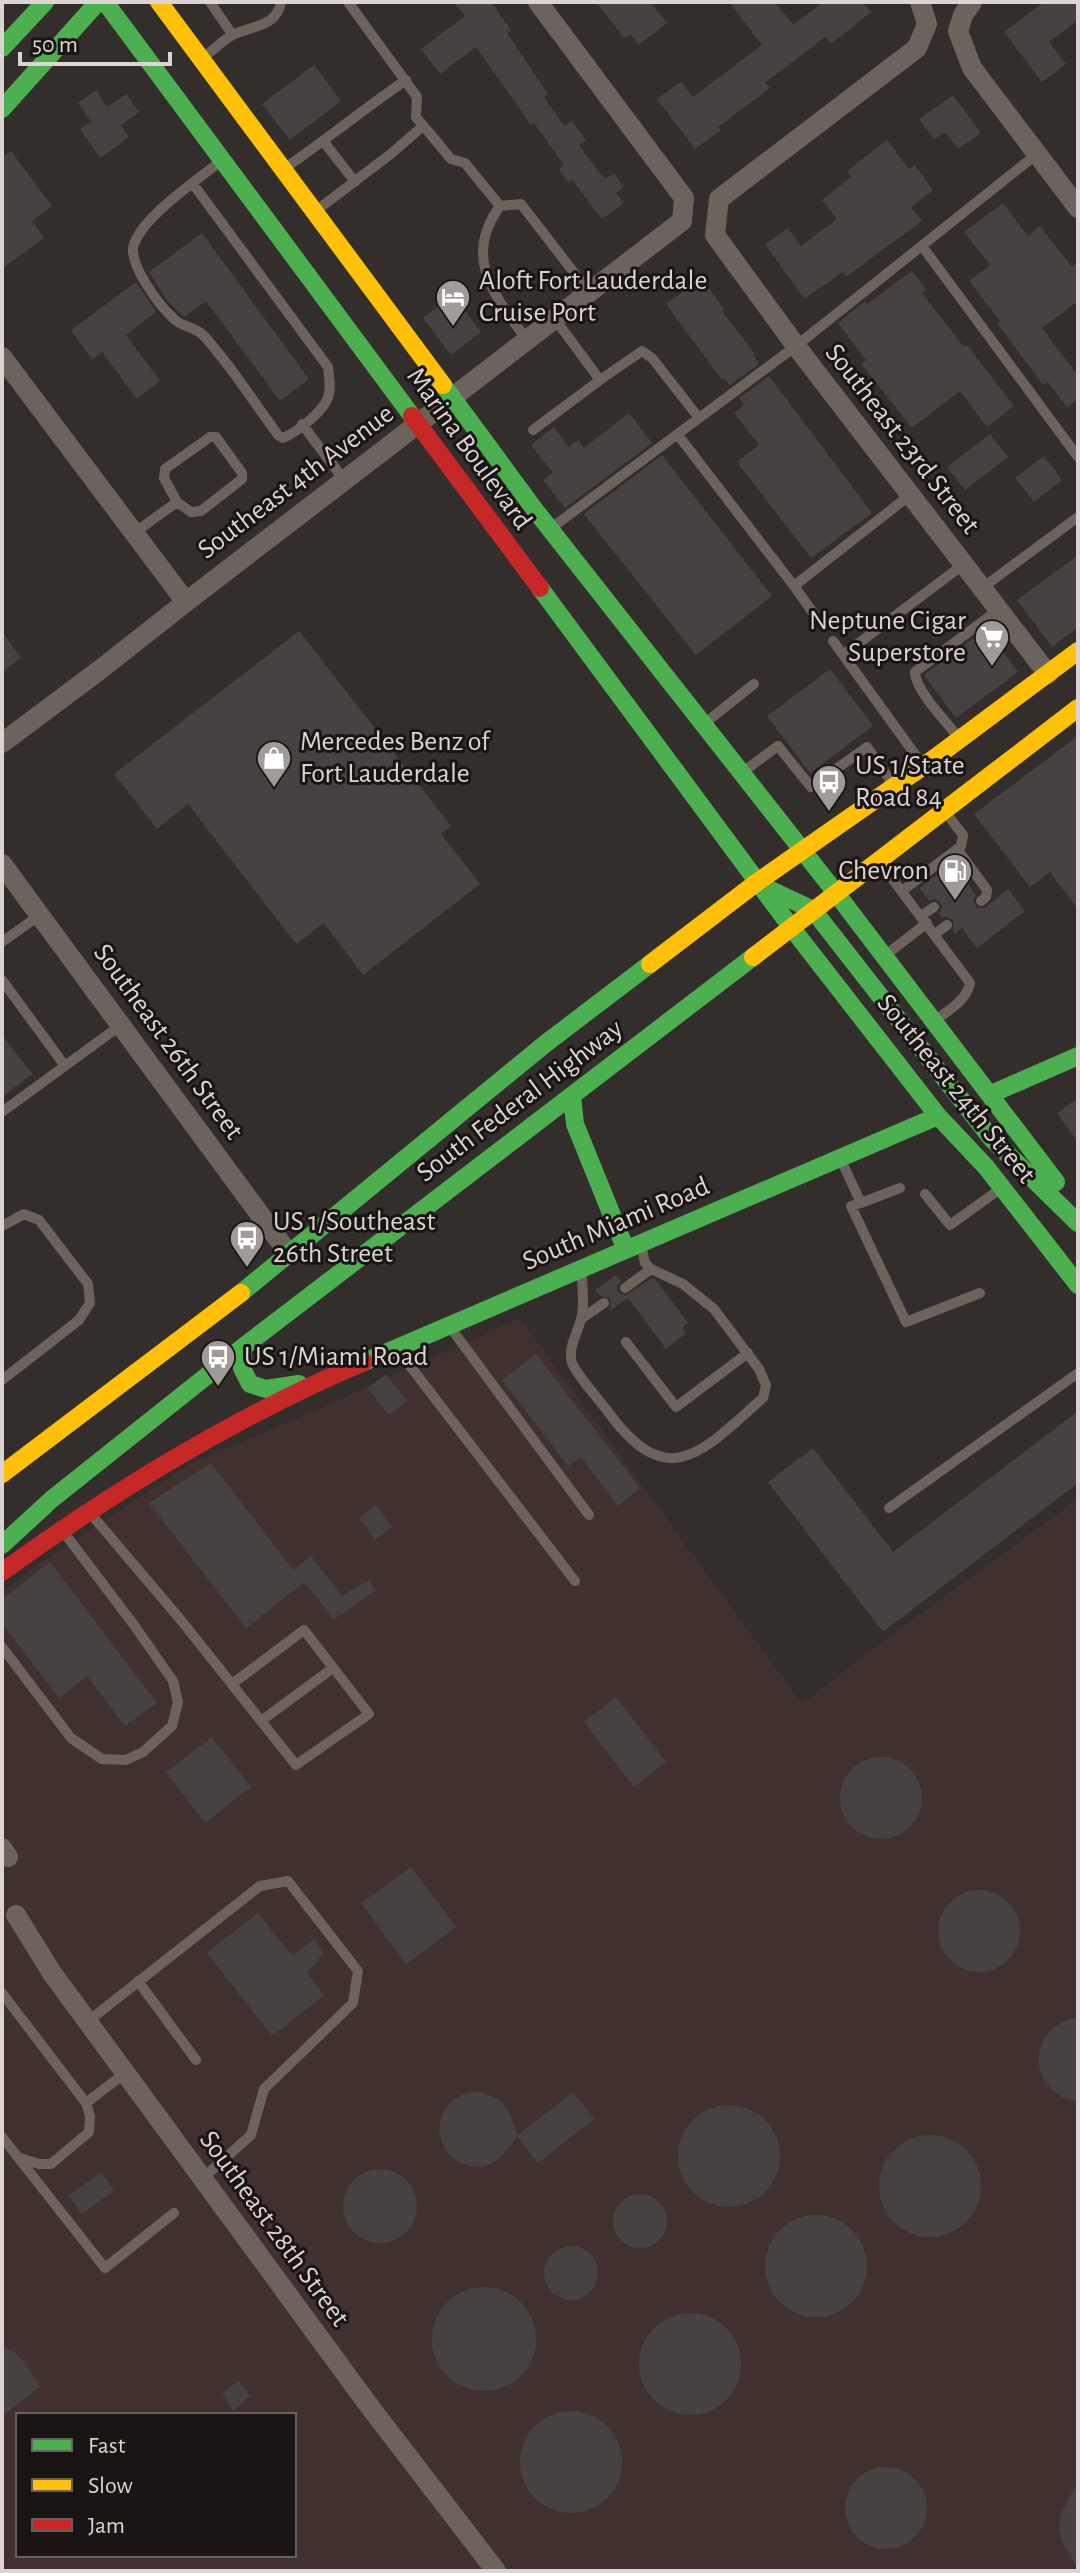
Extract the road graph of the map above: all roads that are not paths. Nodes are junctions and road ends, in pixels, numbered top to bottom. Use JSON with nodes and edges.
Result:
{"nodes":[{"id":1,"x":45,"y":2,"type":"edge"},
{"id":2,"x":98,"y":2,"type":"edge"},
{"id":3,"x":105,"y":2,"type":"edge"},
{"id":4,"x":159,"y":2,"type":"edge"},
{"id":5,"x":210,"y":2,"type":"edge"},
{"id":6,"x":281,"y":2,"type":"edge"},
{"id":7,"x":348,"y":2,"type":"edge"},
{"id":8,"x":538,"y":2,"type":"edge"},
{"id":9,"x":920,"y":2,"type":"edge"},
{"id":10,"x":967,"y":8,"type":"edge"},
{"id":11,"x":232,"y":34,"type":"junction"},
{"id":12,"x":2,"y":48,"type":"edge"},
{"id":13,"x":202,"y":59,"type":"junction"},
{"id":14,"x":406,"y":80,"type":"junction"},
{"id":15,"x":2,"y":109,"type":"edge"},
{"id":16,"x":423,"y":126,"type":"junction"},
{"id":17,"x":324,"y":142,"type":"junction"},
{"id":18,"x":1037,"y":154,"type":"junction"},
{"id":19,"x":222,"y":160,"type":"junction"},
{"id":20,"x":283,"y":169,"type":"junction"},
{"id":21,"x":355,"y":182,"type":"junction"},
{"id":22,"x":193,"y":184,"type":"junction"},
{"id":23,"x":500,"y":206,"type":"junction"},
{"id":24,"x":1078,"y":208,"type":"edge"},
{"id":25,"x":315,"y":211,"type":"junction"},
{"id":26,"x":922,"y":246,"type":"junction"},
{"id":27,"x":589,"y":292,"type":"junction"},
{"id":28,"x":555,"y":319,"type":"junction"},
{"id":29,"x":527,"y":340,"type":"junction"},
{"id":30,"x":796,"y":346,"type":"junction"},
{"id":31,"x":2,"y":357,"type":"edge"},
{"id":32,"x":600,"y":380,"type":"junction"},
{"id":33,"x":454,"y":398,"type":"junction"},
{"id":34,"x":699,"y":418,"type":"junction"},
{"id":35,"x":302,"y":424,"type":"junction"},
{"id":36,"x":417,"y":425,"type":"junction"},
{"id":37,"x":533,"y":430,"type":"dead end"},
{"id":38,"x":678,"y":435,"type":"junction"},
{"id":39,"x":1078,"y":457,"type":"edge"},
{"id":40,"x":344,"y":480,"type":"junction"},
{"id":41,"x":910,"y":495,"type":"junction"},
{"id":42,"x":177,"y":502,"type":"junction"},
{"id":43,"x":1078,"y":517,"type":"edge"},
{"id":44,"x":550,"y":529,"type":"junction"},
{"id":45,"x":134,"y":533,"type":"junction"},
{"id":46,"x":964,"y":564,"type":"junction"},
{"id":47,"x":794,"y":586,"type":"junction"},
{"id":48,"x":982,"y":588,"type":"junction"},
{"id":49,"x":186,"y":602,"type":"junction"},
{"id":50,"x":998,"y":610,"type":"junction"},
{"id":51,"x":814,"y":614,"type":"dead end"},
{"id":52,"x":833,"y":641,"type":"dead end"},
{"id":53,"x":1078,"y":651,"type":"edge"},
{"id":54,"x":843,"y":655,"type":"junction"},
{"id":55,"x":1048,"y":674,"type":"junction"},
{"id":56,"x":754,"y":684,"type":"dead end"},
{"id":57,"x":1077,"y":711,"type":"edge"},
{"id":58,"x":705,"y":724,"type":"junction"},
{"id":59,"x":960,"y":739,"type":"junction"},
{"id":60,"x":2,"y":743,"type":"edge"},
{"id":61,"x":923,"y":766,"type":"junction"},
{"id":62,"x":742,"y":772,"type":"junction"},
{"id":63,"x":894,"y":786,"type":"junction"},
{"id":64,"x":944,"y":810,"type":"junction"},
{"id":65,"x":957,"y":849,"type":"junction"},
{"id":66,"x":803,"y":850,"type":"junction"},
{"id":67,"x":878,"y":860,"type":"junction"},
{"id":68,"x":2,"y":864,"type":"edge"},
{"id":69,"x":756,"y":883,"type":"junction"},
{"id":70,"x":902,"y":891,"type":"junction"},
{"id":71,"x":836,"y":893,"type":"junction"},
{"id":72,"x":981,"y":901,"type":"dead end"},
{"id":73,"x":934,"y":907,"type":"dead end"},
{"id":74,"x":813,"y":910,"type":"junction"},
{"id":75,"x":40,"y":915,"type":"junction"},
{"id":76,"x":924,"y":920,"type":"junction"},
{"id":77,"x":947,"y":925,"type":"dead end"},
{"id":78,"x":791,"y":927,"type":"junction"},
{"id":79,"x":935,"y":934,"type":"junction"},
{"id":80,"x":2,"y":942,"type":"edge"},
{"id":81,"x":885,"y":956,"type":"junction"},
{"id":82,"x":2,"y":980,"type":"edge"},
{"id":83,"x":935,"y":1021,"type":"junction"},
{"id":84,"x":121,"y":1025,"type":"junction"},
{"id":85,"x":1078,"y":1056,"type":"edge"},
{"id":86,"x":65,"y":1066,"type":"junction"},
{"id":87,"x":991,"y":1094,"type":"junction"},
{"id":88,"x":572,"y":1096,"type":"junction"},
{"id":89,"x":2,"y":1112,"type":"edge"},
{"id":90,"x":938,"y":1116,"type":"junction"},
{"id":91,"x":841,"y":1158,"type":"junction"},
{"id":92,"x":900,"y":1188,"type":"dead end"},
{"id":93,"x":1002,"y":1188,"type":"junction"},
{"id":94,"x":925,"y":1194,"type":"dead end"},
{"id":95,"x":861,"y":1203,"type":"junction"},
{"id":96,"x":1078,"y":1212,"type":"edge"},
{"id":97,"x":1078,"y":1223,"type":"edge"},
{"id":98,"x":2,"y":1226,"type":"edge"},
{"id":99,"x":634,"y":1247,"type":"junction"},
{"id":100,"x":289,"y":1254,"type":"junction"},
{"id":101,"x":580,"y":1269,"type":"junction"},
{"id":102,"x":651,"y":1269,"type":"junction"},
{"id":103,"x":281,"y":1285,"type":"dead end"},
{"id":104,"x":1078,"y":1285,"type":"edge"},
{"id":105,"x":625,"y":1288,"type":"dead end"},
{"id":106,"x":980,"y":1293,"type":"dead end"},
{"id":107,"x":604,"y":1303,"type":"dead end"},
{"id":108,"x":268,"y":1308,"type":"dead end"},
{"id":109,"x":581,"y":1319,"type":"junction"},
{"id":110,"x":449,"y":1325,"type":"junction"},
{"id":111,"x":626,"y":1342,"type":"dead end"},
{"id":112,"x":243,"y":1347,"type":"junction"},
{"id":113,"x":396,"y":1348,"type":"junction"},
{"id":114,"x":748,"y":1353,"type":"junction"},
{"id":115,"x":1078,"y":1373,"type":"edge"},
{"id":116,"x":2,"y":1380,"type":"edge"},
{"id":117,"x":316,"y":1382,"type":"junction"},
{"id":118,"x":37,"y":1448,"type":"junction"},
{"id":119,"x":2,"y":1466,"type":"edge"},
{"id":120,"x":2,"y":1474,"type":"edge"},
{"id":121,"x":889,"y":1508,"type":"dead end"},
{"id":122,"x":89,"y":1511,"type":"junction"},
{"id":123,"x":589,"y":1515,"type":"dead end"},
{"id":124,"x":61,"y":1529,"type":"junction"},
{"id":125,"x":2,"y":1545,"type":"edge"},
{"id":126,"x":2,"y":1572,"type":"edge"},
{"id":127,"x":575,"y":1581,"type":"dead end"},
{"id":128,"x":2,"y":1647,"type":"edge"},
{"id":129,"x":333,"y":1668,"type":"junction"},
{"id":130,"x":232,"y":1684,"type":"junction"},
{"id":131,"x":261,"y":1721,"type":"junction"},
{"id":132,"x":16,"y":1915,"type":"dead end"},
{"id":133,"x":138,"y":1981,"type":"junction"},
{"id":134,"x":2,"y":1993,"type":"edge"},
{"id":135,"x":87,"y":2022,"type":"junction"},
{"id":136,"x":196,"y":2060,"type":"dead end"},
{"id":137,"x":125,"y":2073,"type":"junction"},
{"id":138,"x":86,"y":2103,"type":"junction"},
{"id":139,"x":2,"y":2137,"type":"edge"},
{"id":140,"x":18,"y":2157,"type":"junction"},
{"id":141,"x":202,"y":2179,"type":"junction"},
{"id":142,"x":174,"y":2213,"type":"dead end"},
{"id":143,"x":496,"y":2571,"type":"edge"}],
"edges":[{"from":1,"to":12,"type":"main road"},
{"from":2,"to":15,"type":"main road"},
{"from":3,"to":19,"type":"main road","name":"Marina Boulevard"},
{"from":4,"to":13,"type":"main road","name":"Marina Boulevard"},
{"from":5,"to":11,"type":"lane"},
{"from":6,"to":11,"type":"lane"},
{"from":7,"to":14,"type":"lane"},
{"from":8,"to":27,"type":"street","name":"Southeast 4th Avenue"},
{"from":9,"to":30,"type":"street","name":"Southeast 23rd Street"},
{"from":10,"to":18,"type":"street"},
{"from":11,"to":13,"type":"lane"},
{"from":13,"to":20,"type":"main road","name":"Marina Boulevard"},
{"from":14,"to":16,"type":"lane"},
{"from":14,"to":17,"type":"lane"},
{"from":16,"to":21,"type":"lane"},
{"from":16,"to":23,"type":"lane"},
{"from":17,"to":20,"type":"lane"},
{"from":17,"to":21,"type":"lane"},
{"from":18,"to":24,"type":"street"},
{"from":18,"to":26,"type":"lane"},
{"from":19,"to":22,"type":"lane"},
{"from":19,"to":36,"type":"main road","name":"Marina Boulevard"},
{"from":20,"to":25,"type":"main road","name":"Marina Boulevard"},
{"from":21,"to":25,"type":"lane"},
{"from":22,"to":35,"type":"lane"},
{"from":22,"to":35,"type":"lane"},
{"from":23,"to":27,"type":"lane"},
{"from":23,"to":29,"type":"lane"},
{"from":25,"to":33,"type":"main road","name":"Marina Boulevard"},
{"from":26,"to":30,"type":"lane"},
{"from":26,"to":39,"type":"lane"},
{"from":27,"to":28,"type":"street","name":"Southeast 4th Avenue"},
{"from":28,"to":29,"type":"street","name":"Southeast 4th Avenue"},
{"from":28,"to":32,"type":"lane"},
{"from":29,"to":33,"type":"street","name":"Southeast 4th Avenue"},
{"from":30,"to":34,"type":"lane"},
{"from":30,"to":41,"type":"street","name":"Southeast 23rd Street"},
{"from":31,"to":45,"type":"street"},
{"from":32,"to":34,"type":"lane"},
{"from":32,"to":37,"type":"lane"},
{"from":33,"to":36,"type":"street","name":"Southeast 4th Avenue"},
{"from":33,"to":44,"type":"main road","name":"Marina Boulevard"},
{"from":34,"to":38,"type":"lane"},
{"from":35,"to":40,"type":"lane"},
{"from":36,"to":40,"type":"street","name":"Southeast 4th Avenue"},
{"from":36,"to":69,"type":"main road","name":"Marina Boulevard"},
{"from":38,"to":44,"type":"lane"},
{"from":38,"to":47,"type":"lane"},
{"from":40,"to":49,"type":"street","name":"Southeast 4th Avenue"},
{"from":41,"to":46,"type":"street","name":"Southeast 23rd Street"},
{"from":41,"to":47,"type":"lane"},
{"from":42,"to":42,"type":"lane"},
{"from":42,"to":45,"type":"lane"},
{"from":43,"to":48,"type":"lane"},
{"from":44,"to":58,"type":"main road","name":"Marina Boulevard"},
{"from":45,"to":49,"type":"street"},
{"from":46,"to":48,"type":"street","name":"Southeast 23rd Street"},
{"from":46,"to":54,"type":"lane"},
{"from":47,"to":51,"type":"lane"},
{"from":48,"to":50,"type":"street","name":"Southeast 23rd Street"},
{"from":49,"to":60,"type":"street","name":"Southeast 4th Avenue"},
{"from":50,"to":55,"type":"street","name":"Southeast 23rd Street"},
{"from":50,"to":59,"type":"lane"},
{"from":52,"to":54,"type":"lane"},
{"from":53,"to":55,"type":"main road","name":"South Federal Highway"},
{"from":54,"to":61,"type":"lane"},
{"from":55,"to":59,"type":"main road","name":"South Federal Highway"},
{"from":56,"to":58,"type":"lane"},
{"from":57,"to":64,"type":"main road","name":"South Federal Highway"},
{"from":58,"to":62,"type":"main road","name":"Marina Boulevard"},
{"from":59,"to":61,"type":"main road","name":"South Federal Highway"},
{"from":61,"to":63,"type":"main road","name":"South Federal Highway"},
{"from":62,"to":63,"type":"lane"},
{"from":62,"to":66,"type":"main road","name":"Marina Boulevard"},
{"from":63,"to":66,"type":"main road","name":"South Federal Highway"},
{"from":64,"to":65,"type":"lane"},
{"from":64,"to":67,"type":"main road","name":"South Federal Highway"},
{"from":65,"to":70,"type":"lane"},
{"from":65,"to":72,"type":"lane"},
{"from":66,"to":69,"type":"main road","name":"South Federal Highway"},
{"from":66,"to":71,"type":"main road","name":"Marina Boulevard"},
{"from":67,"to":70,"type":"lane"},
{"from":67,"to":71,"type":"main road","name":"South Federal Highway"},
{"from":68,"to":75,"type":"street","name":"Southeast 26th Street"},
{"from":69,"to":74,"type":"main road"},
{"from":69,"to":78,"type":"main road","name":"Marina Boulevard"},
{"from":69,"to":100,"type":"main road","name":"South Federal Highway"},
{"from":70,"to":76,"type":"lane"},
{"from":71,"to":74,"type":"main road","name":"South Federal Highway"},
{"from":71,"to":81,"type":"main road","name":"Southeast 24th Street"},
{"from":73,"to":76,"type":"lane"},
{"from":74,"to":78,"type":"main road","name":"South Federal Highway"},
{"from":74,"to":97,"type":"main road"},
{"from":75,"to":80,"type":"lane"},
{"from":75,"to":84,"type":"street","name":"Southeast 26th Street"},
{"from":76,"to":79,"type":"lane"},
{"from":76,"to":81,"type":"lane"},
{"from":77,"to":79,"type":"lane"},
{"from":78,"to":88,"type":"main road","name":"South Federal Highway"},
{"from":78,"to":90,"type":"main road","name":"Southeast 24th Street"},
{"from":79,"to":83,"type":"lane"},
{"from":81,"to":83,"type":"main road","name":"Southeast 24th Street"},
{"from":82,"to":86,"type":"lane"},
{"from":83,"to":87,"type":"main road","name":"Southeast 24th Street"},
{"from":84,"to":86,"type":"lane"},
{"from":84,"to":100,"type":"street","name":"Southeast 26th Street"},
{"from":85,"to":87,"type":"main road"},
{"from":86,"to":89,"type":"lane"},
{"from":87,"to":96,"type":"main road","name":"Southeast 24th Street"},
{"from":88,"to":99,"type":"main road"},
{"from":88,"to":112,"type":"main road","name":"South Federal Highway"},
{"from":90,"to":91,"type":"main road","name":"South Miami Road"},
{"from":90,"to":93,"type":"main road","name":"Southeast 24th Street"},
{"from":91,"to":95,"type":"lane"},
{"from":91,"to":99,"type":"main road","name":"South Miami Road"},
{"from":92,"to":95,"type":"lane"},
{"from":93,"to":94,"type":"lane"},
{"from":93,"to":104,"type":"main road","name":"Southeast 24th Street"},
{"from":95,"to":106,"type":"lane"},
{"from":98,"to":116,"type":"lane"},
{"from":99,"to":101,"type":"main road","name":"South Miami Road"},
{"from":99,"to":102,"type":"lane"},
{"from":100,"to":103,"type":"main road"},
{"from":100,"to":118,"type":"main road","name":"South Federal Highway"},
{"from":101,"to":109,"type":"lane"},
{"from":101,"to":110,"type":"main road","name":"South Miami Road"},
{"from":102,"to":105,"type":"lane"},
{"from":102,"to":114,"type":"lane"},
{"from":107,"to":109,"type":"lane"},
{"from":108,"to":112,"type":"main road"},
{"from":109,"to":114,"type":"lane"},
{"from":110,"to":113,"type":"main road","name":"South Miami Road"},
{"from":110,"to":123,"type":"lane"},
{"from":111,"to":114,"type":"lane"},
{"from":112,"to":117,"type":"main road","name":"South Miami Road"},
{"from":112,"to":125,"type":"main road","name":"South Federal Highway"},
{"from":113,"to":117,"type":"main road","name":"South Miami Road"},
{"from":113,"to":127,"type":"lane"},
{"from":115,"to":121,"type":"lane"},
{"from":117,"to":122,"type":"main road","name":"South Miami Road"},
{"from":118,"to":119,"type":"main road"},
{"from":118,"to":120,"type":"main road","name":"South Federal Highway"},
{"from":122,"to":124,"type":"main road","name":"South Miami Road"},
{"from":122,"to":130,"type":"lane"},
{"from":124,"to":126,"type":"main road","name":"South Miami Road"},
{"from":124,"to":128,"type":"lane"},
{"from":129,"to":130,"type":"lane"},
{"from":129,"to":131,"type":"lane"},
{"from":129,"to":131,"type":"lane"},
{"from":130,"to":131,"type":"lane"},
{"from":132,"to":135,"type":"street","name":"Southeast 28th Street"},
{"from":133,"to":135,"type":"lane"},
{"from":133,"to":136,"type":"lane"},
{"from":133,"to":141,"type":"lane"},
{"from":134,"to":138,"type":"lane"},
{"from":135,"to":137,"type":"street","name":"Southeast 28th Street"},
{"from":137,"to":138,"type":"lane"},
{"from":137,"to":141,"type":"street","name":"Southeast 28th Street"},
{"from":138,"to":140,"type":"lane"},
{"from":139,"to":140,"type":"lane"},
{"from":140,"to":142,"type":"lane"},
{"from":141,"to":143,"type":"street","name":"Southeast 28th Street"}]}
